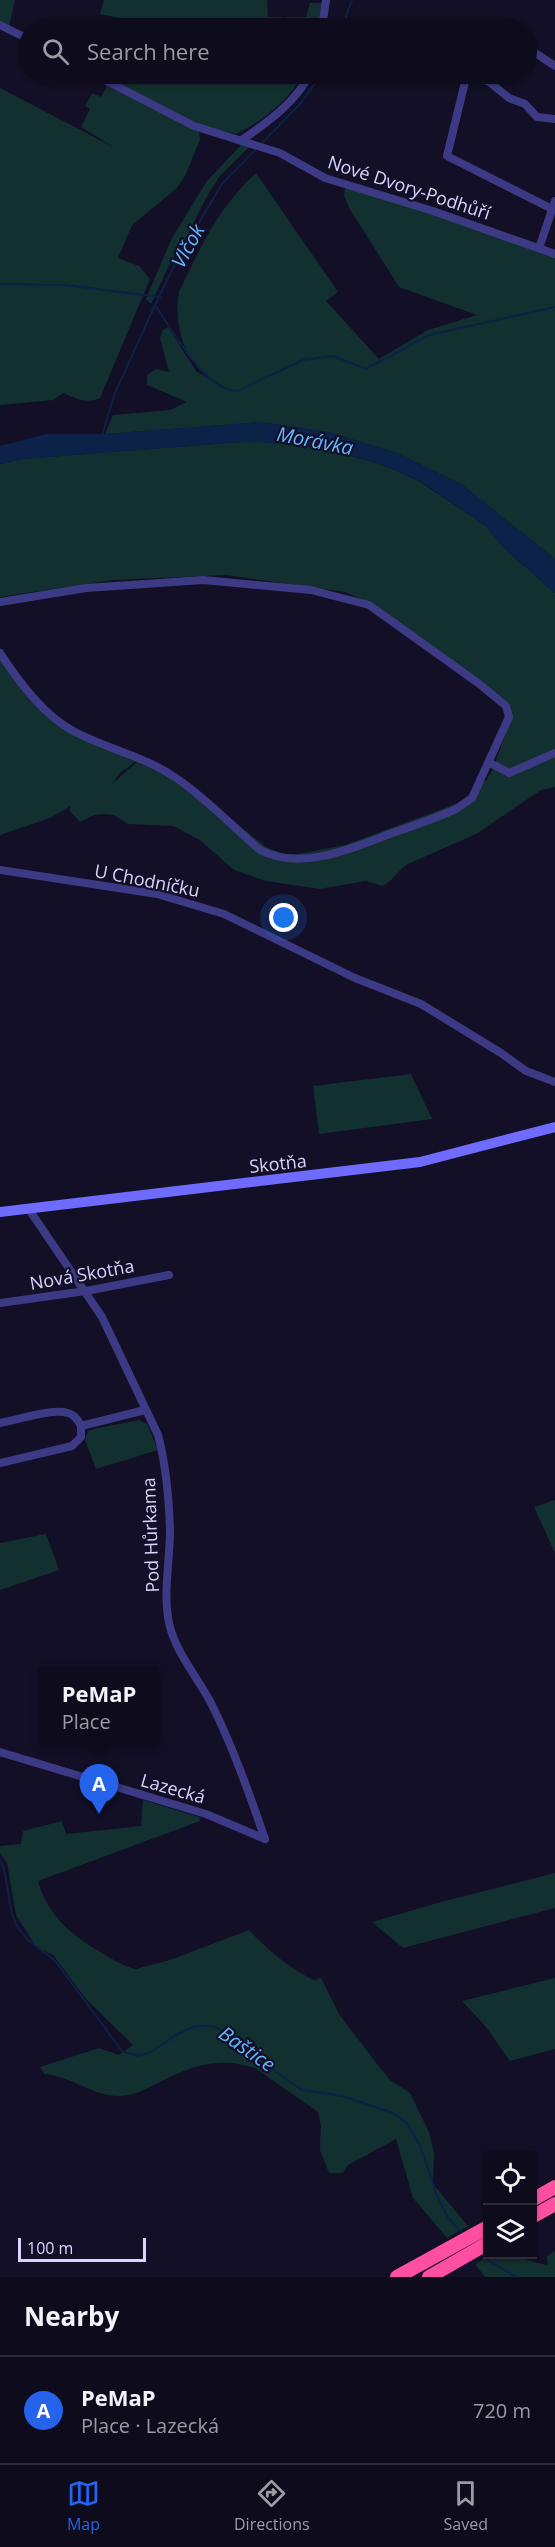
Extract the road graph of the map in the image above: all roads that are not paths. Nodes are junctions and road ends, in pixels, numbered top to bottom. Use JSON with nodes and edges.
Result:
{"nodes":[{"id":1,"x":326,"y":0,"type":"edge"},
{"id":2,"x":323,"y":18,"type":"edge"},
{"id":3,"x":0,"y":24,"type":"edge"},
{"id":4,"x":18,"y":34,"type":"edge"},
{"id":5,"x":537,"y":54,"type":"edge"},
{"id":6,"x":555,"y":66,"type":"edge"},
{"id":7,"x":112,"y":84,"type":"edge"},
{"id":8,"x":305,"y":84,"type":"edge"},
{"id":9,"x":464,"y":84,"type":"edge"},
{"id":10,"x":492,"y":84,"type":"edge"},
{"id":11,"x":555,"y":118,"type":"edge"},
{"id":12,"x":244,"y":141,"type":"junction"},
{"id":13,"x":554,"y":205,"type":"edge"},
{"id":14,"x":539,"y":248,"type":"junction"},
{"id":15,"x":555,"y":254,"type":"edge"},
{"id":16,"x":1,"y":602,"type":"edge"},
{"id":17,"x":0,"y":653,"type":"edge"},
{"id":18,"x":555,"y":753,"type":"edge"},
{"id":19,"x":490,"y":763,"type":"junction"},
{"id":20,"x":0,"y":870,"type":"edge"},
{"id":21,"x":555,"y":1082,"type":"edge"},
{"id":22,"x":555,"y":1127,"type":"edge"},
{"id":23,"x":28,"y":1209,"type":"junction"},
{"id":24,"x":0,"y":1212,"type":"edge"},
{"id":25,"x":169,"y":1275,"type":"dead end"},
{"id":26,"x":86,"y":1291,"type":"junction"},
{"id":27,"x":0,"y":1303,"type":"edge"},
{"id":28,"x":145,"y":1410,"type":"junction"},
{"id":29,"x":0,"y":1424,"type":"edge"},
{"id":30,"x":81,"y":1426,"type":"junction"},
{"id":31,"x":0,"y":1463,"type":"edge"},
{"id":32,"x":0,"y":1752,"type":"edge"},
{"id":33,"x":266,"y":1839,"type":"joint"},
{"id":34,"x":555,"y":2187,"type":"edge"},
{"id":35,"x":537,"y":2197,"type":"edge"},
{"id":36,"x":555,"y":2204,"type":"edge"},
{"id":37,"x":537,"y":2214,"type":"edge"},
{"id":38,"x":483,"y":2230,"type":"edge"},
{"id":39,"x":483,"y":2246,"type":"edge"},
{"id":40,"x":397,"y":2277,"type":"edge"},
{"id":41,"x":429,"y":2277,"type":"edge"}],
"edges":[{"from":1,"to":2,"type":"street"},
{"from":3,"to":4,"type":"street"},
{"from":5,"to":6,"type":"street"},
{"from":7,"to":12,"type":"street"},
{"from":8,"to":12,"type":"street"},
{"from":9,"to":13,"type":"street","name":"Nové Dvory-Podhůří"},
{"from":10,"to":11,"type":"street","name":"Nové Dvory-Podhůří"},
{"from":12,"to":14,"type":"street","name":"Nové Dvory-Podhůří"},
{"from":13,"to":14,"type":"street","name":"Nové Dvory-Podhůří"},
{"from":14,"to":15,"type":"street","name":"Nové Dvory-Podhůří"},
{"from":16,"to":19,"type":"street"},
{"from":17,"to":19,"type":"street"},
{"from":18,"to":19,"type":"street"},
{"from":20,"to":21,"type":"street","name":"U Chodníčku"},
{"from":22,"to":23,"type":"street","name":"Skotňa"},
{"from":23,"to":24,"type":"street","name":"Skotňa"},
{"from":23,"to":26,"type":"street","name":"Pod Hůrkama"},
{"from":25,"to":26,"type":"street","name":"Nová Skotňa"},
{"from":26,"to":27,"type":"street","name":"Nová Skotňa"},
{"from":26,"to":28,"type":"street","name":"Pod Hůrkama"},
{"from":28,"to":30,"type":"street"},
{"from":28,"to":33,"type":"street","name":"Pod Hůrkama"},
{"from":29,"to":30,"type":"street"},
{"from":30,"to":31,"type":"street"},
{"from":32,"to":33,"type":"street","name":"Lazecká"},
{"from":34,"to":35,"type":"highway"},
{"from":36,"to":37,"type":"highway"},
{"from":38,"to":40,"type":"highway"},
{"from":39,"to":41,"type":"highway"}]}
